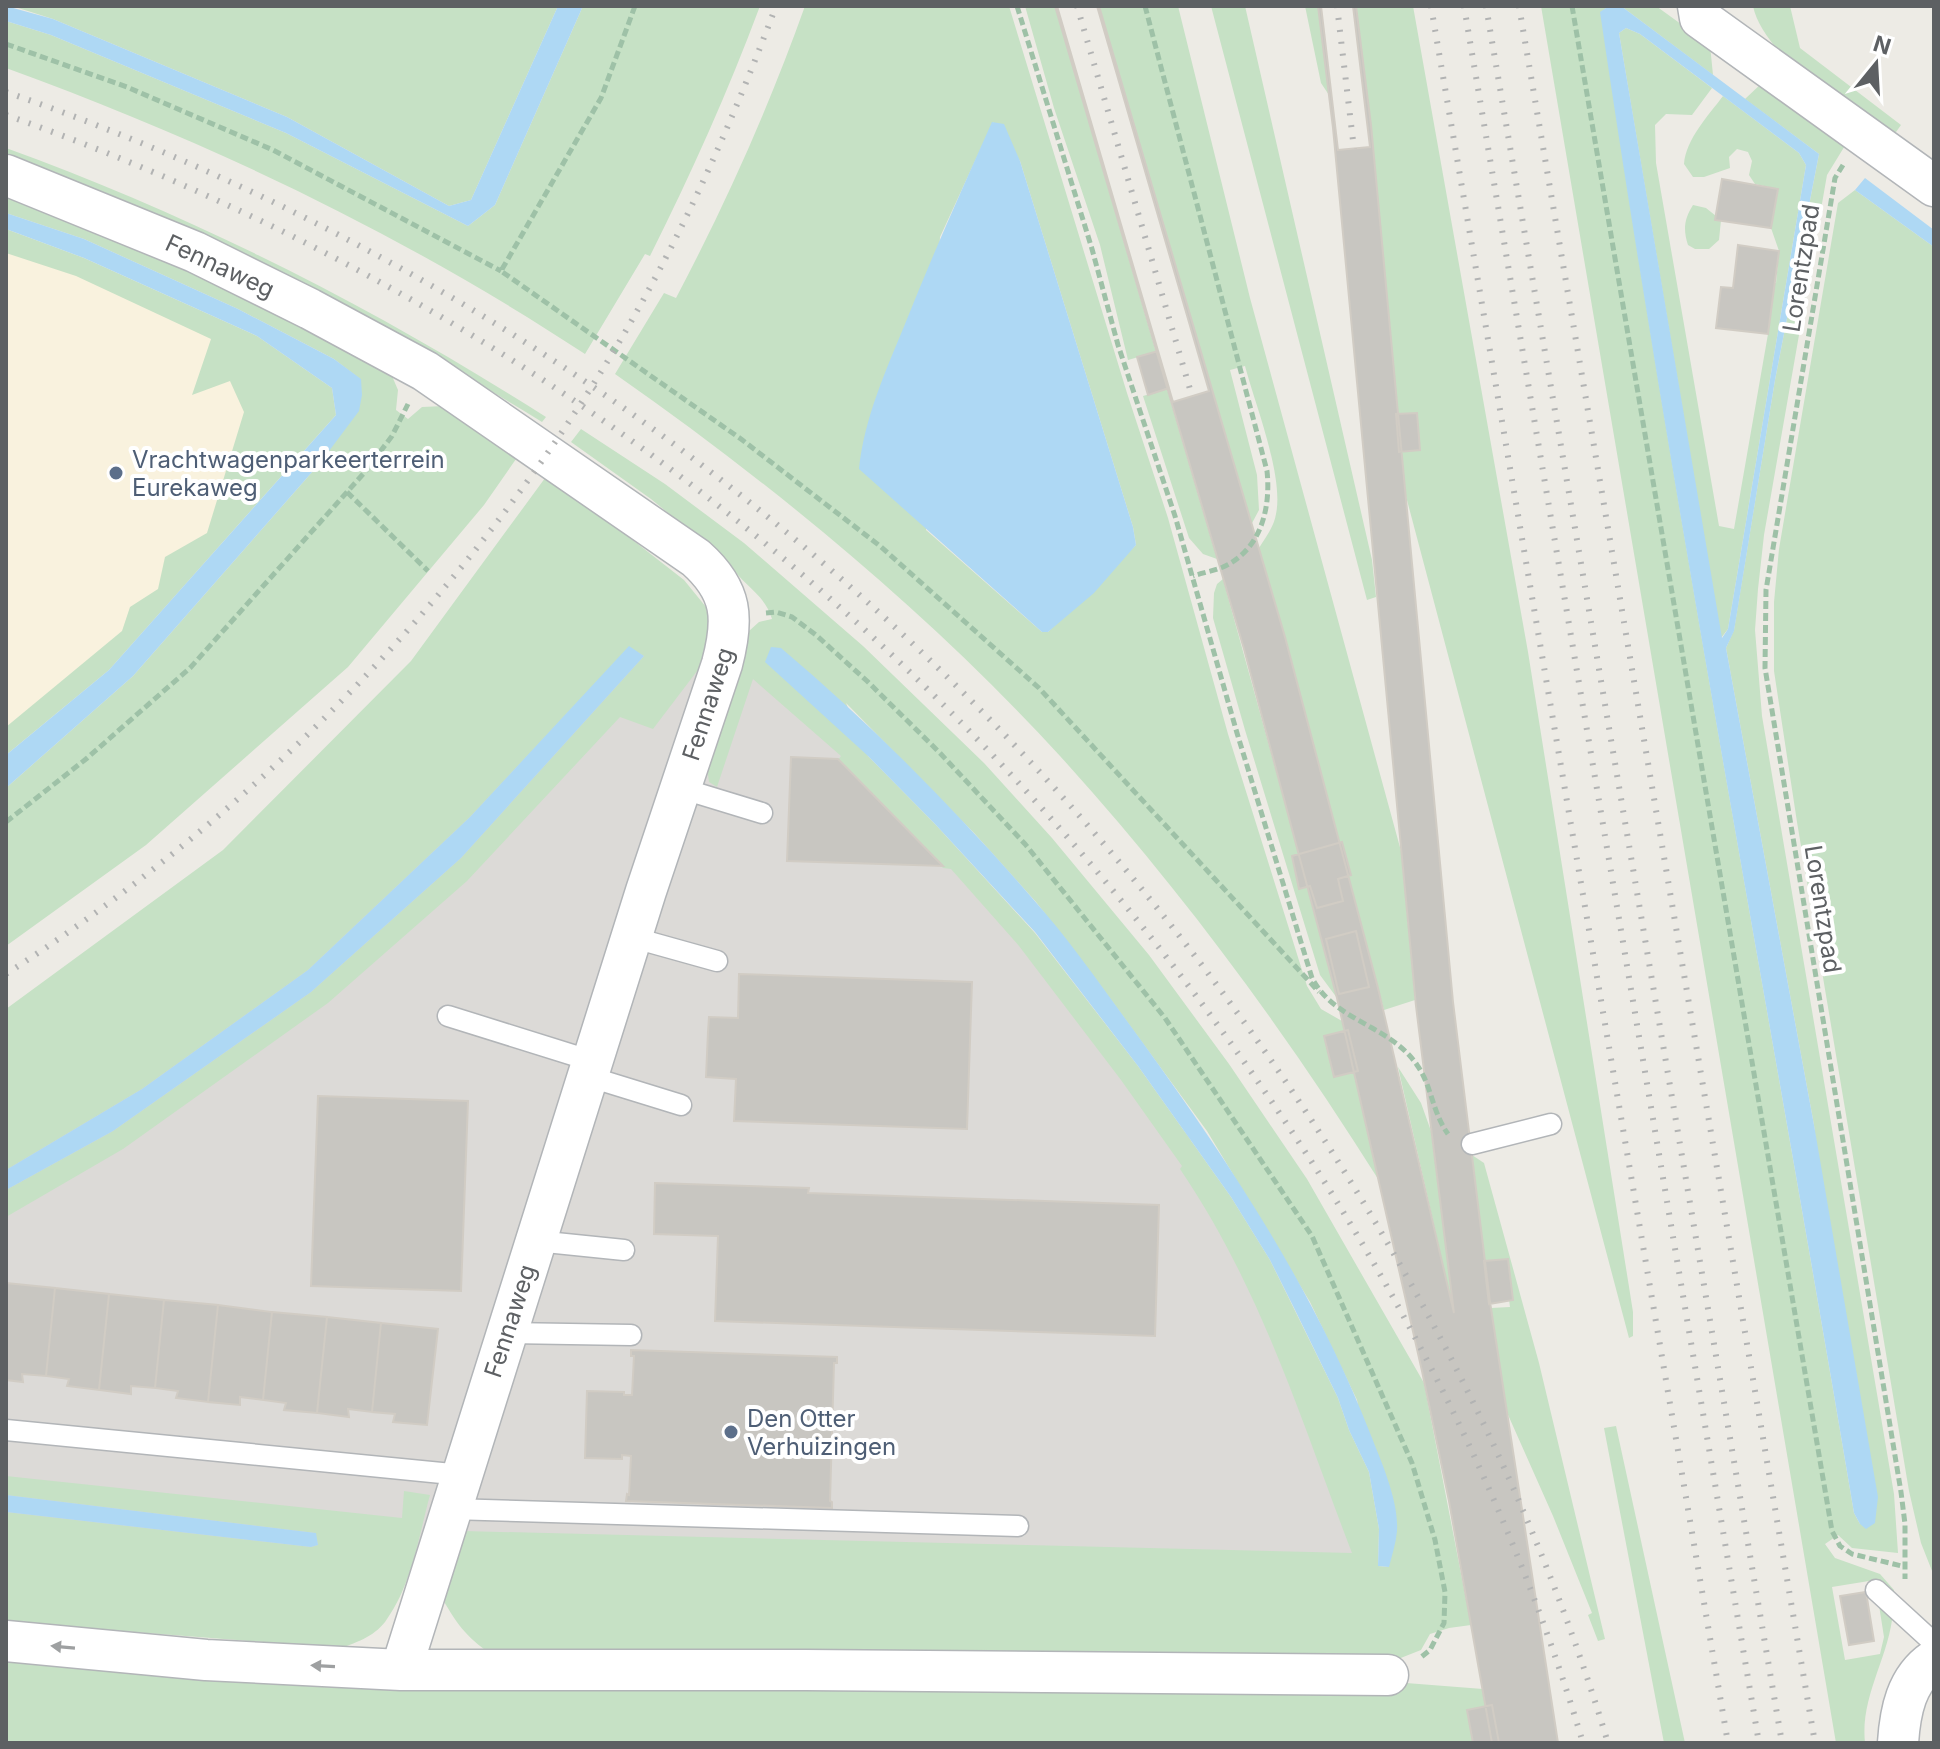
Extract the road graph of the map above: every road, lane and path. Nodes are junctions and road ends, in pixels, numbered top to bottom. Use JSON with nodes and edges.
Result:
{"nodes":[{"id":1,"x":635,"y":6,"type":"edge"},
{"id":2,"x":1017,"y":6,"type":"edge"},
{"id":3,"x":1145,"y":6,"type":"edge"},
{"id":4,"x":1572,"y":6,"type":"edge"},
{"id":5,"x":1695,"y":10,"type":"edge"},
{"id":6,"x":6,"y":44,"type":"edge"},
{"id":7,"x":1865,"y":135,"type":"junction"},
{"id":8,"x":6,"y":175,"type":"edge"},
{"id":9,"x":1934,"y":186,"type":"edge"},
{"id":10,"x":501,"y":271,"type":"junction"},
{"id":11,"x":392,"y":436,"type":"dead end"},
{"id":12,"x":347,"y":492,"type":"junction"},
{"id":13,"x":428,"y":571,"type":"dead end"},
{"id":14,"x":1193,"y":576,"type":"junction"},
{"id":15,"x":770,"y":613,"type":"dead end"},
{"id":16,"x":680,"y":788,"type":"junction"},
{"id":17,"x":762,"y":813,"type":"dead end"},
{"id":18,"x":6,"y":822,"type":"edge"},
{"id":19,"x":631,"y":937,"type":"junction"},
{"id":20,"x":717,"y":961,"type":"dead end"},
{"id":21,"x":1319,"y":992,"type":"junction"},
{"id":22,"x":448,"y":1016,"type":"dead end"},
{"id":23,"x":590,"y":1069,"type":"junction"},
{"id":24,"x":681,"y":1105,"type":"dead end"},
{"id":25,"x":1551,"y":1124,"type":"dead end"},
{"id":26,"x":1472,"y":1144,"type":"joint"},
{"id":27,"x":536,"y":1241,"type":"junction"},
{"id":28,"x":624,"y":1250,"type":"dead end"},
{"id":29,"x":507,"y":1333,"type":"junction"},
{"id":30,"x":631,"y":1335,"type":"dead end"},
{"id":31,"x":6,"y":1430,"type":"edge"},
{"id":32,"x":457,"y":1492,"type":"junction"},
{"id":33,"x":1018,"y":1526,"type":"dead end"},
{"id":34,"x":1906,"y":1567,"type":"junction"},
{"id":35,"x":1876,"y":1590,"type":"dead end"},
{"id":36,"x":1902,"y":1611,"type":"junction"},
{"id":37,"x":6,"y":1641,"type":"edge"},
{"id":38,"x":1934,"y":1643,"type":"edge"},
{"id":39,"x":1934,"y":1660,"type":"edge"},
{"id":40,"x":401,"y":1670,"type":"junction"},
{"id":41,"x":1388,"y":1675,"type":"joint"},
{"id":42,"x":1898,"y":1743,"type":"edge"}],
"edges":[{"from":1,"to":10,"type":"path"},
{"from":2,"to":14,"type":"path"},
{"from":3,"to":14,"type":"path"},
{"from":4,"to":34,"type":"path"},
{"from":5,"to":7,"type":"street"},
{"from":6,"to":10,"type":"path"},
{"from":7,"to":9,"type":"street"},
{"from":7,"to":34,"type":"path","name":"Lorentzpad"},
{"from":8,"to":16,"type":"street","name":"Fennaweg"},
{"from":10,"to":21,"type":"path"},
{"from":11,"to":12,"type":"path"},
{"from":12,"to":13,"type":"path"},
{"from":12,"to":18,"type":"path"},
{"from":14,"to":21,"type":"path"},
{"from":15,"to":41,"type":"path"},
{"from":16,"to":17,"type":"lane"},
{"from":16,"to":19,"type":"street","name":"Fennaweg"},
{"from":19,"to":20,"type":"lane"},
{"from":19,"to":23,"type":"street","name":"Fennaweg"},
{"from":21,"to":26,"type":"path"},
{"from":22,"to":23,"type":"lane"},
{"from":23,"to":24,"type":"lane"},
{"from":23,"to":27,"type":"street","name":"Fennaweg"},
{"from":25,"to":26,"type":"lane"},
{"from":27,"to":28,"type":"lane"},
{"from":27,"to":29,"type":"street","name":"Fennaweg"},
{"from":29,"to":30,"type":"lane"},
{"from":29,"to":32,"type":"street","name":"Fennaweg"},
{"from":31,"to":32,"type":"lane"},
{"from":32,"to":33,"type":"lane"},
{"from":32,"to":40,"type":"street","name":"Fennaweg"},
{"from":34,"to":36,"type":"path","name":"Lorentzpad"},
{"from":35,"to":36,"type":"lane"},
{"from":36,"to":38,"type":"lane"},
{"from":40,"to":37,"type":"street","one_way":true},
{"from":39,"to":42,"type":"street"},
{"from":40,"to":41,"type":"street"}]}
